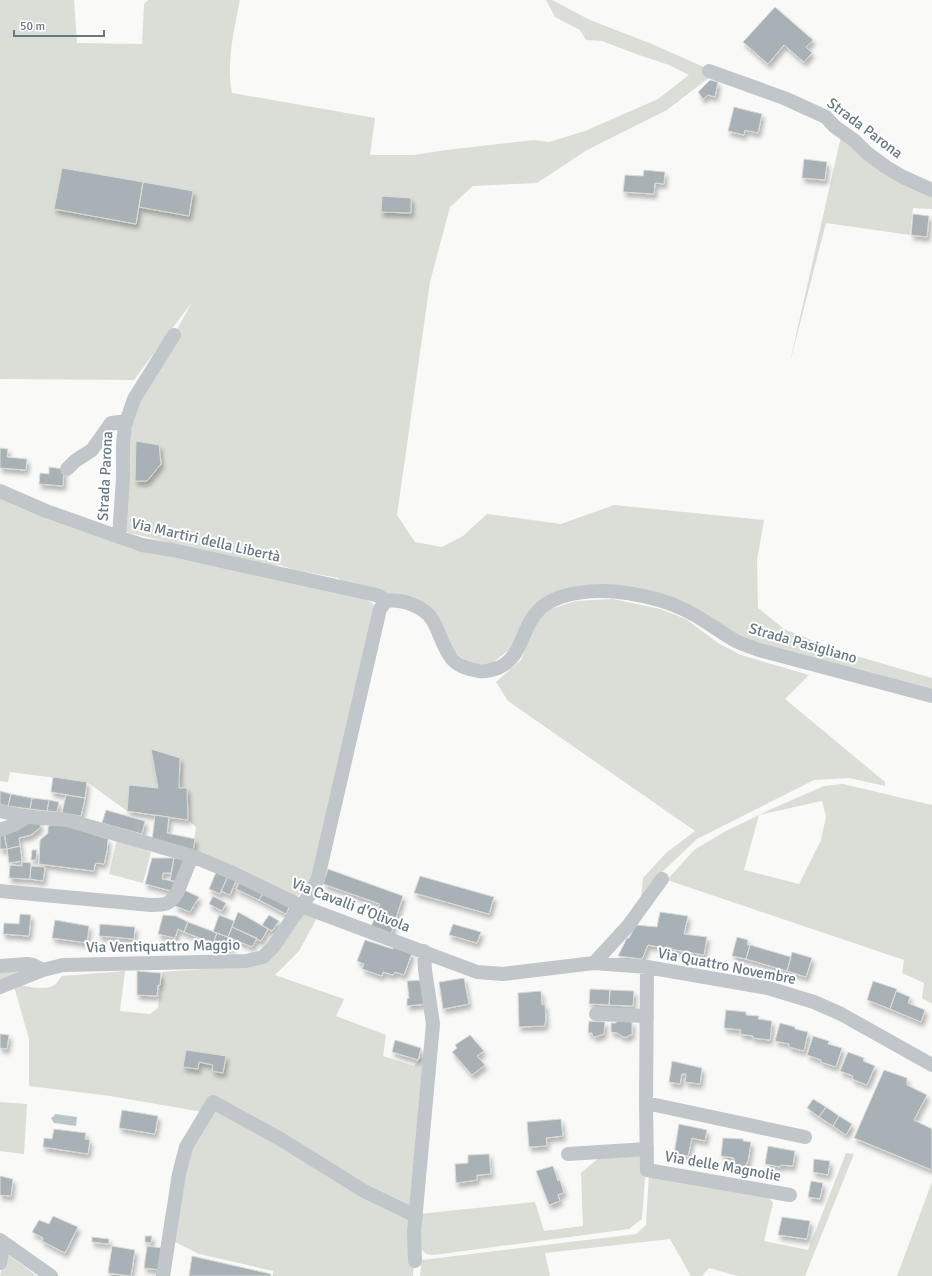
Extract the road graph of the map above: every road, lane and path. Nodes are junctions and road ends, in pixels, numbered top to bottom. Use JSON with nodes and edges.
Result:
{"nodes":[{"id":1,"x":709,"y":71,"type":"dead end"},
{"id":2,"x":932,"y":190,"type":"edge"},
{"id":3,"x":174,"y":335,"type":"dead end"},
{"id":4,"x":127,"y":421,"type":"junction"},
{"id":5,"x":67,"y":469,"type":"dead end"},
{"id":6,"x":0,"y":491,"type":"edge"},
{"id":7,"x":119,"y":537,"type":"junction"},
{"id":8,"x":386,"y":601,"type":"junction"},
{"id":9,"x":932,"y":696,"type":"edge"},
{"id":10,"x":0,"y":811,"type":"edge"},
{"id":11,"x":27,"y":817,"type":"junction"},
{"id":12,"x":0,"y":830,"type":"edge"},
{"id":13,"x":192,"y":856,"type":"junction"},
{"id":14,"x":662,"y":879,"type":"dead end"},
{"id":15,"x":0,"y":891,"type":"edge"},
{"id":16,"x":301,"y":906,"type":"junction"},
{"id":17,"x":424,"y":951,"type":"junction"},
{"id":18,"x":594,"y":963,"type":"junction"},
{"id":19,"x":0,"y":966,"type":"edge"},
{"id":20,"x":647,"y":968,"type":"junction"},
{"id":21,"x":43,"y":970,"type":"junction"},
{"id":22,"x":0,"y":987,"type":"edge"},
{"id":23,"x":596,"y":1014,"type":"dead end"},
{"id":24,"x":646,"y":1016,"type":"junction"},
{"id":25,"x":932,"y":1065,"type":"edge"},
{"id":26,"x":646,"y":1103,"type":"junction"},
{"id":27,"x":805,"y":1137,"type":"dead end"},
{"id":28,"x":647,"y":1149,"type":"junction"},
{"id":29,"x":568,"y":1154,"type":"dead end"},
{"id":30,"x":790,"y":1195,"type":"dead end"},
{"id":31,"x":416,"y":1216,"type":"junction"},
{"id":32,"x":2,"y":1241,"type":"edge"},
{"id":33,"x":415,"y":1261,"type":"dead end"},
{"id":34,"x":0,"y":1263,"type":"edge"},
{"id":35,"x":51,"y":1276,"type":"edge"},
{"id":36,"x":163,"y":1276,"type":"edge"}],
"edges":[{"from":1,"to":2,"type":"street","name":"Strada Parona"},
{"from":3,"to":4,"type":"street","name":"Strada Parona"},
{"from":4,"to":5,"type":"street"},
{"from":4,"to":7,"type":"street","name":"Strada Parona"},
{"from":6,"to":7,"type":"street","name":"Via Martiri della Libertà"},
{"from":7,"to":8,"type":"street","name":"Via Martiri della Libertà"},
{"from":8,"to":9,"type":"street","name":"Strada Pasigliano"},
{"from":8,"to":16,"type":"street","name":"Via Ventiquattro Maggio"},
{"from":10,"to":11,"type":"street","name":"Via Cavalli d'Olivola"},
{"from":11,"to":12,"type":"street"},
{"from":11,"to":13,"type":"street","name":"Via Cavalli d'Olivola"},
{"from":13,"to":15,"type":"street"},
{"from":13,"to":16,"type":"street","name":"Via Cavalli d'Olivola"},
{"from":14,"to":18,"type":"street"},
{"from":16,"to":17,"type":"street","name":"Via Cavalli d'Olivola"},
{"from":16,"to":21,"type":"street","name":"Via Ventiquattro Maggio"},
{"from":17,"to":18,"type":"street","name":"Via Cavalli d'Olivola"},
{"from":17,"to":31,"type":"street"},
{"from":18,"to":20,"type":"street","name":"Via Quattro Novembre"},
{"from":19,"to":21,"type":"street","name":"Via Ventiquattro Maggio"},
{"from":20,"to":24,"type":"street","name":"Via delle Magnolie"},
{"from":20,"to":25,"type":"street","name":"Via Quattro Novembre"},
{"from":21,"to":22,"type":"street"},
{"from":23,"to":24,"type":"street"},
{"from":24,"to":26,"type":"street","name":"Via delle Magnolie"},
{"from":26,"to":27,"type":"street"},
{"from":26,"to":28,"type":"street","name":"Via delle Magnolie"},
{"from":28,"to":29,"type":"street","name":"Via delle Magnolie"},
{"from":28,"to":30,"type":"street","name":"Via delle Magnolie"},
{"from":31,"to":33,"type":"street"},
{"from":31,"to":36,"type":"street"},
{"from":32,"to":34,"type":"street"},
{"from":32,"to":35,"type":"street"}]}
